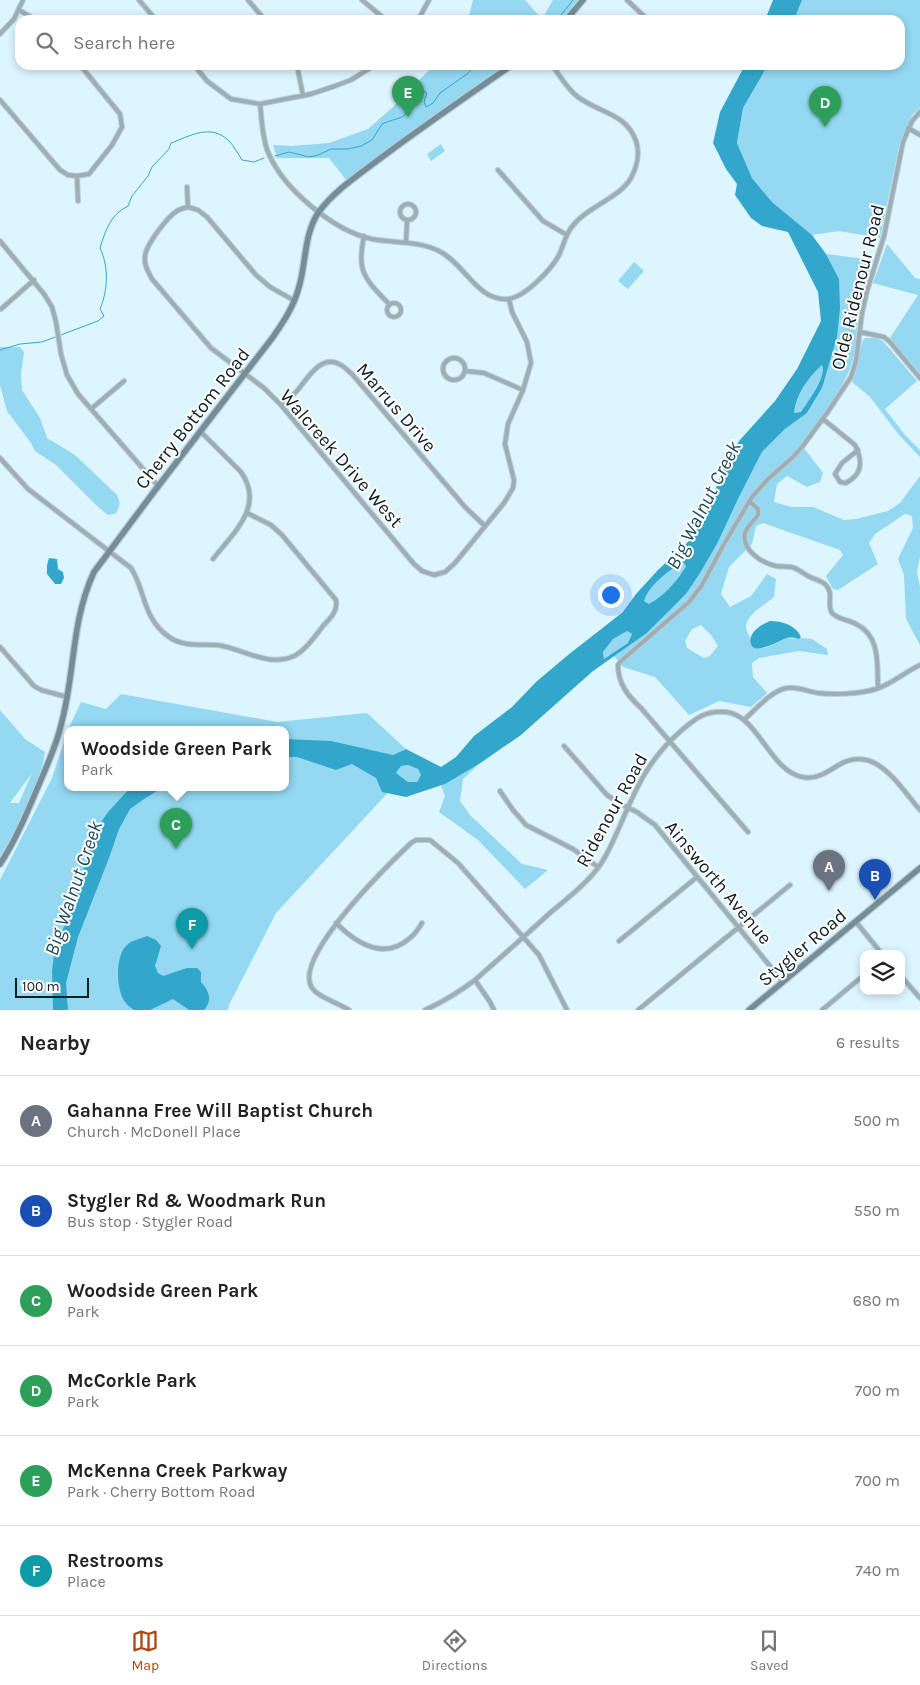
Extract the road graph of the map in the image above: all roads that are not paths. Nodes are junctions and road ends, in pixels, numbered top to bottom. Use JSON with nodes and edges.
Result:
{"nodes":[{"id":1,"x":23,"y":0,"type":"edge"},
{"id":2,"x":139,"y":0,"type":"edge"},
{"id":3,"x":248,"y":0,"type":"edge"},
{"id":4,"x":362,"y":0,"type":"edge"},
{"id":5,"x":429,"y":0,"type":"edge"},
{"id":6,"x":583,"y":0,"type":"edge"},
{"id":7,"x":627,"y":0,"type":"edge"},
{"id":8,"x":19,"y":10,"type":"junction"},
{"id":9,"x":15,"y":15,"type":"edge"},
{"id":10,"x":15,"y":15,"type":"edge"},
{"id":11,"x":28,"y":15,"type":"edge"},
{"id":12,"x":152,"y":15,"type":"edge"},
{"id":13,"x":261,"y":15,"type":"edge"},
{"id":14,"x":380,"y":15,"type":"edge"},
{"id":15,"x":421,"y":15,"type":"edge"},
{"id":16,"x":570,"y":15,"type":"edge"},
{"id":17,"x":643,"y":15,"type":"edge"},
{"id":18,"x":0,"y":34,"type":"edge"},
{"id":19,"x":84,"y":70,"type":"edge"},
{"id":20,"x":198,"y":70,"type":"edge"},
{"id":21,"x":298,"y":70,"type":"edge"},
{"id":22,"x":367,"y":70,"type":"edge"},
{"id":23,"x":505,"y":70,"type":"edge"},
{"id":24,"x":555,"y":70,"type":"edge"},
{"id":25,"x":303,"y":96,"type":"junction"},
{"id":26,"x":0,"y":100,"type":"edge"},
{"id":27,"x":260,"y":104,"type":"junction"},
{"id":28,"x":920,"y":112,"type":"edge"},
{"id":29,"x":908,"y":128,"type":"junction"},
{"id":30,"x":920,"y":135,"type":"edge"},
{"id":31,"x":498,"y":170,"type":"dead end"},
{"id":32,"x":77,"y":176,"type":"junction"},
{"id":33,"x":187,"y":187,"type":"dead end"},
{"id":34,"x":78,"y":201,"type":"dead end"},
{"id":35,"x":188,"y":207,"type":"junction"},
{"id":36,"x":319,"y":213,"type":"junction"},
{"id":37,"x":407,"y":220,"type":"junction"},
{"id":38,"x":567,"y":235,"type":"junction"},
{"id":39,"x":364,"y":236,"type":"junction"},
{"id":40,"x":0,"y":241,"type":"edge"},
{"id":41,"x":406,"y":242,"type":"junction"},
{"id":42,"x":34,"y":280,"type":"junction"},
{"id":43,"x":509,"y":299,"type":"junction"},
{"id":44,"x":295,"y":300,"type":"junction"},
{"id":45,"x":389,"y":304,"type":"dead end"},
{"id":46,"x":1,"y":309,"type":"edge"},
{"id":47,"x":860,"y":332,"type":"junction"},
{"id":48,"x":465,"y":371,"type":"junction"},
{"id":49,"x":245,"y":374,"type":"junction"},
{"id":50,"x":920,"y":378,"type":"edge"},
{"id":51,"x":124,"y":381,"type":"dead end"},
{"id":52,"x":523,"y":390,"type":"junction"},
{"id":53,"x":281,"y":405,"type":"junction"},
{"id":54,"x":91,"y":409,"type":"junction"},
{"id":55,"x":823,"y":420,"type":"junction"},
{"id":56,"x":200,"y":432,"type":"junction"},
{"id":57,"x":858,"y":450,"type":"junction"},
{"id":58,"x":0,"y":458,"type":"edge"},
{"id":59,"x":158,"y":486,"type":"junction"},
{"id":60,"x":749,"y":501,"type":"junction"},
{"id":61,"x":247,"y":513,"type":"junction"},
{"id":62,"x":485,"y":526,"type":"junction"},
{"id":63,"x":110,"y":550,"type":"junction"},
{"id":64,"x":213,"y":559,"type":"dead end"},
{"id":65,"x":0,"y":647,"type":"edge"},
{"id":66,"x":920,"y":665,"type":"edge"},
{"id":67,"x":878,"y":688,"type":"junction"},
{"id":68,"x":67,"y":697,"type":"junction"},
{"id":69,"x":744,"y":720,"type":"junction"},
{"id":70,"x":670,"y":741,"type":"junction"},
{"id":71,"x":564,"y":746,"type":"dead end"},
{"id":72,"x":500,"y":791,"type":"dead end"},
{"id":73,"x":628,"y":808,"type":"junction"},
{"id":74,"x":920,"y":810,"type":"edge"},
{"id":75,"x":748,"y":832,"type":"dead end"},
{"id":76,"x":0,"y":864,"type":"edge"},
{"id":77,"x":598,"y":867,"type":"junction"},
{"id":78,"x":920,"y":868,"type":"edge"},
{"id":79,"x":697,"y":877,"type":"junction"},
{"id":80,"x":790,"y":885,"type":"dead end"},
{"id":81,"x":336,"y":922,"type":"junction"},
{"id":82,"x":856,"y":922,"type":"junction"},
{"id":83,"x":422,"y":923,"type":"dead end"},
{"id":84,"x":739,"y":927,"type":"junction"},
{"id":85,"x":524,"y":937,"type":"junction"},
{"id":86,"x":619,"y":941,"type":"dead end"},
{"id":87,"x":879,"y":950,"type":"edge"},
{"id":88,"x":860,"y":978,"type":"edge"},
{"id":89,"x":474,"y":980,"type":"junction"},
{"id":90,"x":905,"y":981,"type":"edge"},
{"id":91,"x":783,"y":982,"type":"junction"},
{"id":92,"x":920,"y":998,"type":"edge"},
{"id":93,"x":349,"y":1010,"type":"edge"},
{"id":94,"x":426,"y":1010,"type":"edge"},
{"id":95,"x":494,"y":1010,"type":"edge"},
{"id":96,"x":567,"y":1010,"type":"edge"},
{"id":97,"x":638,"y":1010,"type":"edge"},
{"id":98,"x":749,"y":1010,"type":"edge"},
{"id":99,"x":822,"y":1010,"type":"edge"}],
"edges":[{"from":1,"to":8,"type":"street"},
{"from":2,"to":12,"type":"street"},
{"from":3,"to":13,"type":"street"},
{"from":4,"to":14,"type":"street"},
{"from":5,"to":15,"type":"street"},
{"from":6,"to":16,"type":"main road"},
{"from":7,"to":17,"type":"street"},
{"from":8,"to":10,"type":"street"},
{"from":8,"to":11,"type":"street"},
{"from":9,"to":18,"type":"street"},
{"from":19,"to":32,"type":"street"},
{"from":20,"to":27,"type":"street"},
{"from":21,"to":25,"type":"street"},
{"from":22,"to":25,"type":"street"},
{"from":23,"to":36,"type":"main road","name":"Cherry Bottom Road"},
{"from":24,"to":38,"type":"street"},
{"from":25,"to":27,"type":"street"},
{"from":26,"to":32,"type":"street"},
{"from":27,"to":36,"type":"street"},
{"from":28,"to":29,"type":"street","name":"Olde Ridenour Road"},
{"from":29,"to":30,"type":"street"},
{"from":29,"to":47,"type":"street","name":"Olde Ridenour Road"},
{"from":31,"to":38,"type":"street"},
{"from":32,"to":34,"type":"street"},
{"from":33,"to":35,"type":"street"},
{"from":35,"to":44,"type":"street"},
{"from":35,"to":49,"type":"street","name":"Walcreek Drive West"},
{"from":36,"to":39,"type":"street"},
{"from":36,"to":44,"type":"main road","name":"Cherry Bottom Road"},
{"from":37,"to":37,"type":"street"},
{"from":37,"to":41,"type":"street"},
{"from":38,"to":43,"type":"street"},
{"from":39,"to":41,"type":"street"},
{"from":39,"to":45,"type":"street"},
{"from":40,"to":42,"type":"street"},
{"from":41,"to":43,"type":"street"},
{"from":42,"to":46,"type":"street"},
{"from":42,"to":54,"type":"street"},
{"from":43,"to":52,"type":"street"},
{"from":44,"to":49,"type":"main road","name":"Cherry Bottom Road"},
{"from":47,"to":50,"type":"street"},
{"from":47,"to":55,"type":"street","name":"Olde Ridenour Road"},
{"from":48,"to":48,"type":"street"},
{"from":48,"to":52,"type":"street"},
{"from":49,"to":53,"type":"street","name":"Walcreek Drive West"},
{"from":49,"to":56,"type":"main road","name":"Cherry Bottom Road"},
{"from":51,"to":54,"type":"street"},
{"from":52,"to":62,"type":"street"},
{"from":53,"to":62,"type":"street","name":"Marrus Drive"},
{"from":53,"to":62,"type":"street","name":"Walcreek Drive West"},
{"from":54,"to":59,"type":"street"},
{"from":55,"to":57,"type":"street"},
{"from":55,"to":60,"type":"street","name":"Olde Ridenour Road"},
{"from":56,"to":59,"type":"main road","name":"Cherry Bottom Road"},
{"from":56,"to":61,"type":"street"},
{"from":57,"to":57,"type":"street"},
{"from":58,"to":63,"type":"street"},
{"from":59,"to":63,"type":"main road","name":"Cherry Bottom Road"},
{"from":60,"to":67,"type":"street"},
{"from":60,"to":70,"type":"street","name":"Olde Ridenour Road"},
{"from":61,"to":63,"type":"street"},
{"from":61,"to":64,"type":"street"},
{"from":63,"to":68,"type":"main road","name":"Cherry Bottom Road"},
{"from":65,"to":68,"type":"street"},
{"from":66,"to":67,"type":"street"},
{"from":67,"to":69,"type":"street"},
{"from":68,"to":76,"type":"main road","name":"Cherry Bottom Road"},
{"from":69,"to":70,"type":"street","name":"Ridenour Road"},
{"from":69,"to":74,"type":"street"},
{"from":70,"to":73,"type":"street","name":"Ridenour Road"},
{"from":70,"to":75,"type":"street"},
{"from":71,"to":73,"type":"street","name":"Ainsworth Avenue"},
{"from":72,"to":77,"type":"street"},
{"from":73,"to":77,"type":"street","name":"Ridenour Road"},
{"from":73,"to":79,"type":"street","name":"Ainsworth Avenue"},
{"from":77,"to":85,"type":"street","name":"Ridenour Road"},
{"from":78,"to":82,"type":"main road","name":"Stygler Road"},
{"from":79,"to":84,"type":"street","name":"Ainsworth Avenue"},
{"from":79,"to":86,"type":"street"},
{"from":80,"to":84,"type":"street"},
{"from":81,"to":83,"type":"street"},
{"from":81,"to":85,"type":"street"},
{"from":81,"to":93,"type":"street"},
{"from":82,"to":87,"type":"street"},
{"from":82,"to":91,"type":"main road","name":"Stygler Road"},
{"from":84,"to":91,"type":"street","name":"Ainsworth Avenue"},
{"from":84,"to":97,"type":"street"},
{"from":85,"to":89,"type":"street","name":"Ridenour Road"},
{"from":85,"to":96,"type":"street"},
{"from":88,"to":99,"type":"street"},
{"from":89,"to":94,"type":"street","name":"Ridenour Road"},
{"from":89,"to":95,"type":"street"},
{"from":90,"to":92,"type":"street"},
{"from":91,"to":98,"type":"main road","name":"Stygler Road"}]}
